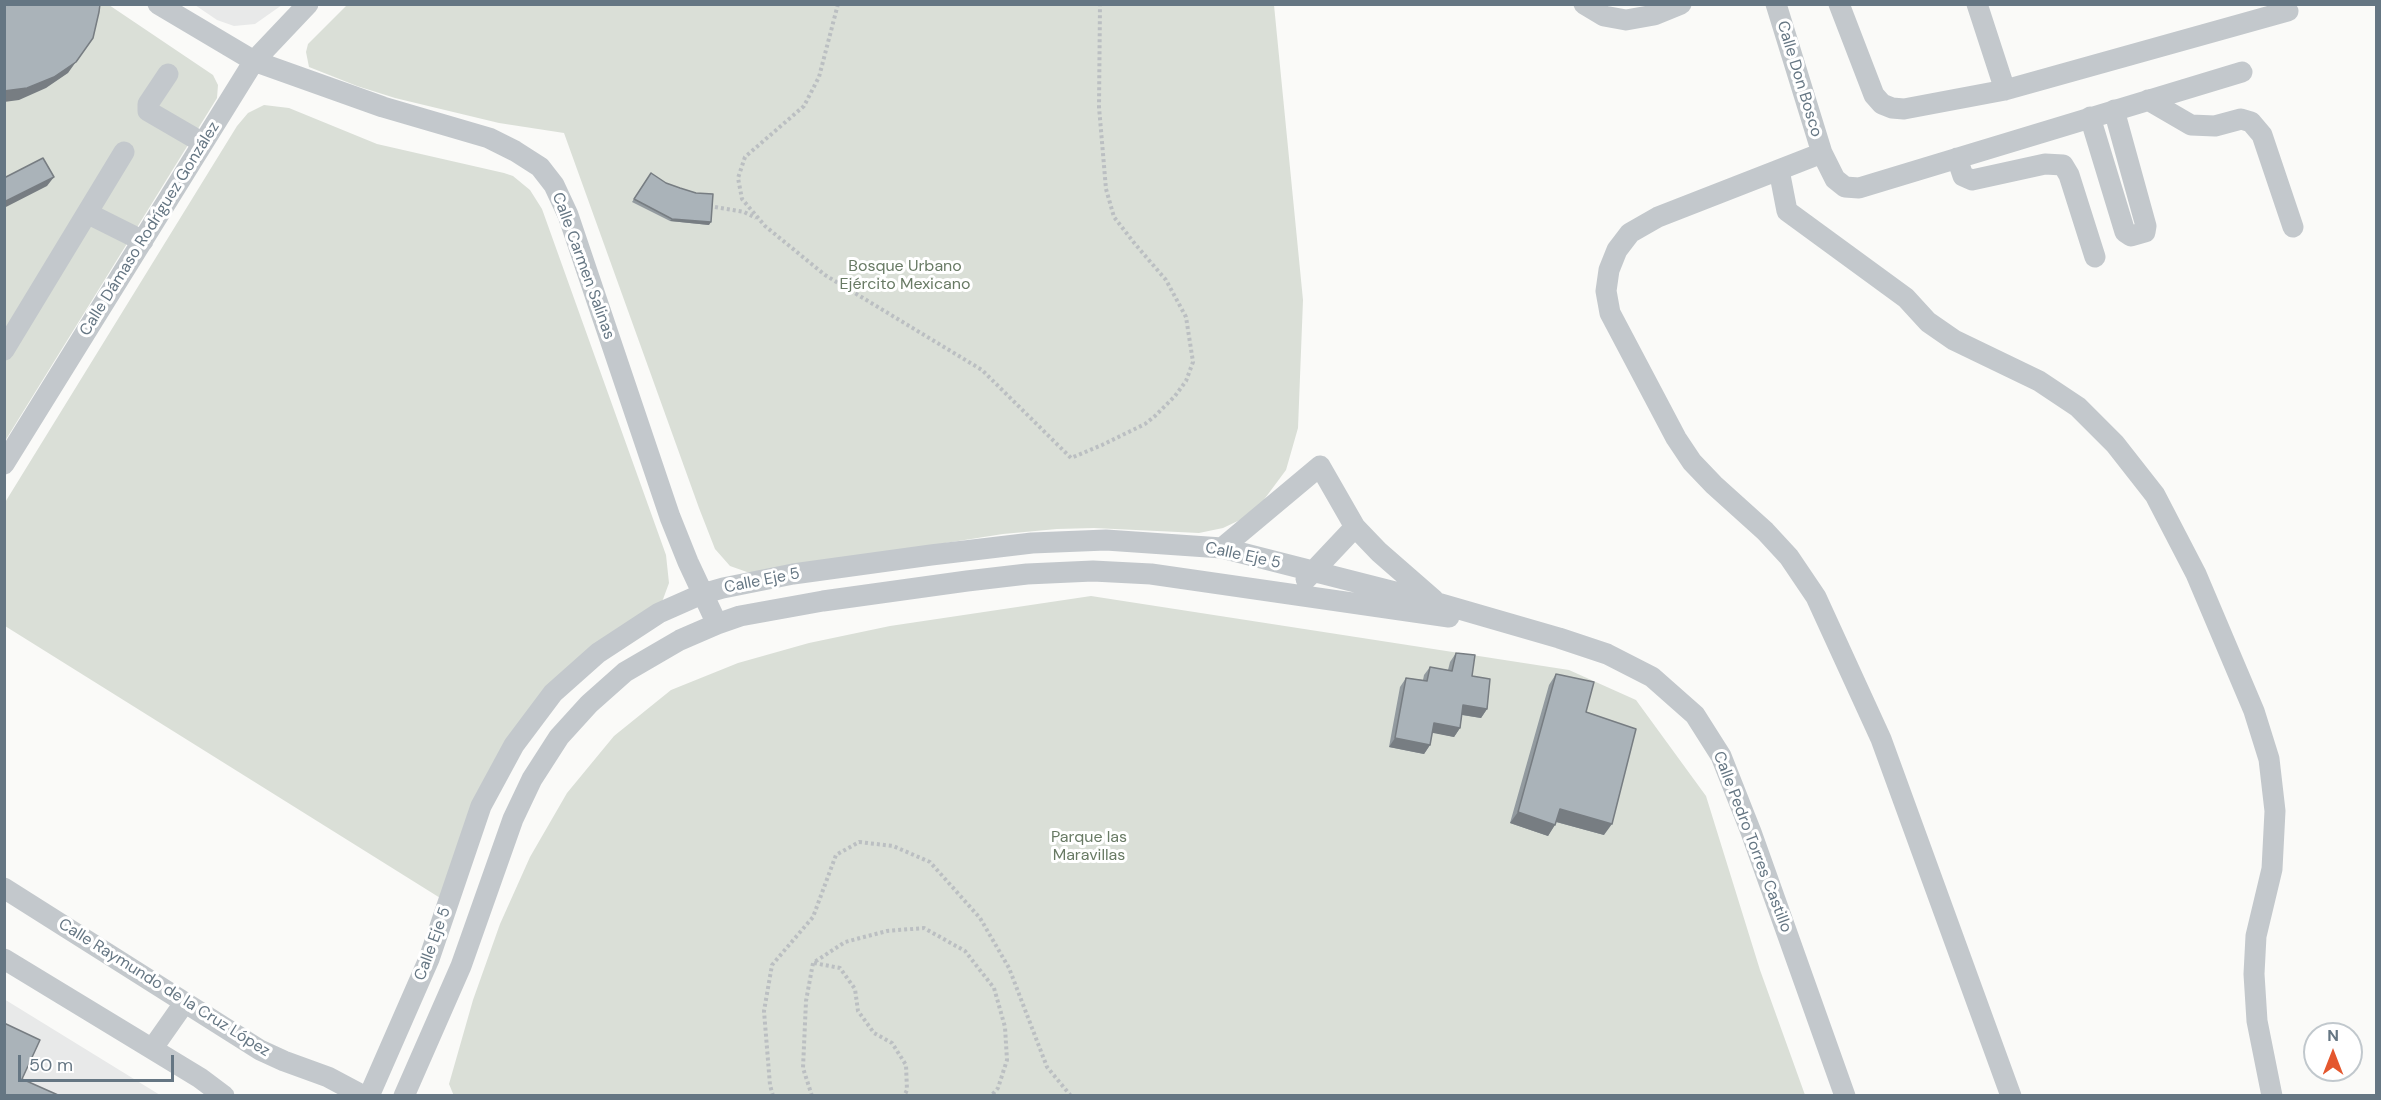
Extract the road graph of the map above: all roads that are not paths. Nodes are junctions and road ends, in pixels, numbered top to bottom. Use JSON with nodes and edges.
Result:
{"nodes":[{"id":1,"x":158,"y":4,"type":"edge"},
{"id":2,"x":308,"y":4,"type":"edge"},
{"id":3,"x":1584,"y":4,"type":"edge"},
{"id":4,"x":1681,"y":4,"type":"edge"},
{"id":5,"x":1839,"y":4,"type":"edge"},
{"id":6,"x":1977,"y":4,"type":"edge"},
{"id":7,"x":1779,"y":5,"type":"edge"},
{"id":8,"x":2288,"y":11,"type":"dead end"},
{"id":9,"x":254,"y":62,"type":"junction"},
{"id":10,"x":2242,"y":72,"type":"dead end"},
{"id":11,"x":168,"y":74,"type":"dead end"},
{"id":12,"x":2005,"y":90,"type":"junction"},
{"id":13,"x":2148,"y":100,"type":"junction"},
{"id":14,"x":2114,"y":110,"type":"junction"},
{"id":15,"x":2090,"y":117,"type":"junction"},
{"id":16,"x":203,"y":143,"type":"junction"},
{"id":17,"x":124,"y":152,"type":"dead end"},
{"id":18,"x":1822,"y":153,"type":"junction"},
{"id":19,"x":1957,"y":158,"type":"junction"},
{"id":20,"x":1779,"y":170,"type":"junction"},
{"id":21,"x":87,"y":213,"type":"junction"},
{"id":22,"x":2293,"y":227,"type":"dead end"},
{"id":23,"x":143,"y":241,"type":"junction"},
{"id":24,"x":2095,"y":257,"type":"dead end"},
{"id":25,"x":4,"y":350,"type":"edge"},
{"id":26,"x":4,"y":464,"type":"edge"},
{"id":27,"x":1355,"y":527,"type":"junction"},
{"id":28,"x":1222,"y":548,"type":"junction"},
{"id":29,"x":1315,"y":572,"type":"junction"},
{"id":30,"x":702,"y":594,"type":"junction"},
{"id":31,"x":1289,"y":595,"type":"junction"},
{"id":32,"x":1437,"y":610,"type":"junction"},
{"id":33,"x":717,"y":624,"type":"junction"},
{"id":34,"x":4,"y":888,"type":"edge"},
{"id":35,"x":4,"y":959,"type":"edge"},
{"id":36,"x":185,"y":1002,"type":"junction"},
{"id":37,"x":152,"y":1049,"type":"junction"},
{"id":38,"x":225,"y":1095,"type":"edge"},
{"id":39,"x":360,"y":1095,"type":"edge"},
{"id":40,"x":404,"y":1095,"type":"edge"},
{"id":41,"x":1845,"y":1095,"type":"edge"},
{"id":42,"x":2011,"y":1095,"type":"edge"},
{"id":43,"x":2272,"y":1095,"type":"edge"}],
"edges":[{"from":1,"to":9,"type":"street","name":"Calle Carmen Salinas"},
{"from":2,"to":9,"type":"street","name":"Calle Dámaso Rodríguez González"},
{"from":3,"to":4,"type":"street"},
{"from":5,"to":12,"type":"street"},
{"from":6,"to":12,"type":"street"},
{"from":7,"to":18,"type":"street","name":"Calle Don Bosco"},
{"from":8,"to":12,"type":"street"},
{"from":9,"to":16,"type":"street","name":"Calle Dámaso Rodríguez González"},
{"from":9,"to":30,"type":"street","name":"Calle Carmen Salinas"},
{"from":10,"to":13,"type":"street","name":"Calle Don Bosco"},
{"from":11,"to":16,"type":"street"},
{"from":13,"to":14,"type":"street","name":"Calle Don Bosco"},
{"from":13,"to":22,"type":"street"},
{"from":14,"to":15,"type":"street","name":"Calle Don Bosco"},
{"from":14,"to":15,"type":"street"},
{"from":15,"to":19,"type":"street","name":"Calle Don Bosco"},
{"from":16,"to":23,"type":"street","name":"Calle Dámaso Rodríguez González"},
{"from":17,"to":21,"type":"street"},
{"from":18,"to":19,"type":"street","name":"Calle Don Bosco"},
{"from":18,"to":20,"type":"street"},
{"from":19,"to":24,"type":"street"},
{"from":20,"to":42,"type":"street"},
{"from":20,"to":43,"type":"street"},
{"from":21,"to":23,"type":"street"},
{"from":21,"to":25,"type":"street"},
{"from":23,"to":26,"type":"street","name":"Calle Dámaso Rodríguez González"},
{"from":27,"to":28,"type":"street"},
{"from":27,"to":29,"type":"street"},
{"from":27,"to":32,"type":"street"},
{"from":28,"to":29,"type":"street","name":"Calle Eje 5"},
{"from":28,"to":30,"type":"street","name":"Calle Eje 5"},
{"from":29,"to":31,"type":"street"},
{"from":29,"to":32,"type":"street","name":"Calle Eje 5"},
{"from":30,"to":33,"type":"street","name":"Calle Carmen Salinas"},
{"from":30,"to":39,"type":"street","name":"Calle Eje 5"},
{"from":31,"to":32,"type":"street","name":"Calle Eje 5"},
{"from":31,"to":33,"type":"street","name":"Calle Eje 5"},
{"from":32,"to":41,"type":"street","name":"Calle Pedro Torres Castillo"},
{"from":33,"to":40,"type":"street","name":"Calle Eje 5"},
{"from":34,"to":36,"type":"street","name":"Calle Raymundo de la Cruz López"},
{"from":35,"to":37,"type":"street"},
{"from":36,"to":37,"type":"street"},
{"from":36,"to":39,"type":"street","name":"Calle Raymundo de la Cruz López"},
{"from":37,"to":38,"type":"street"}]}
